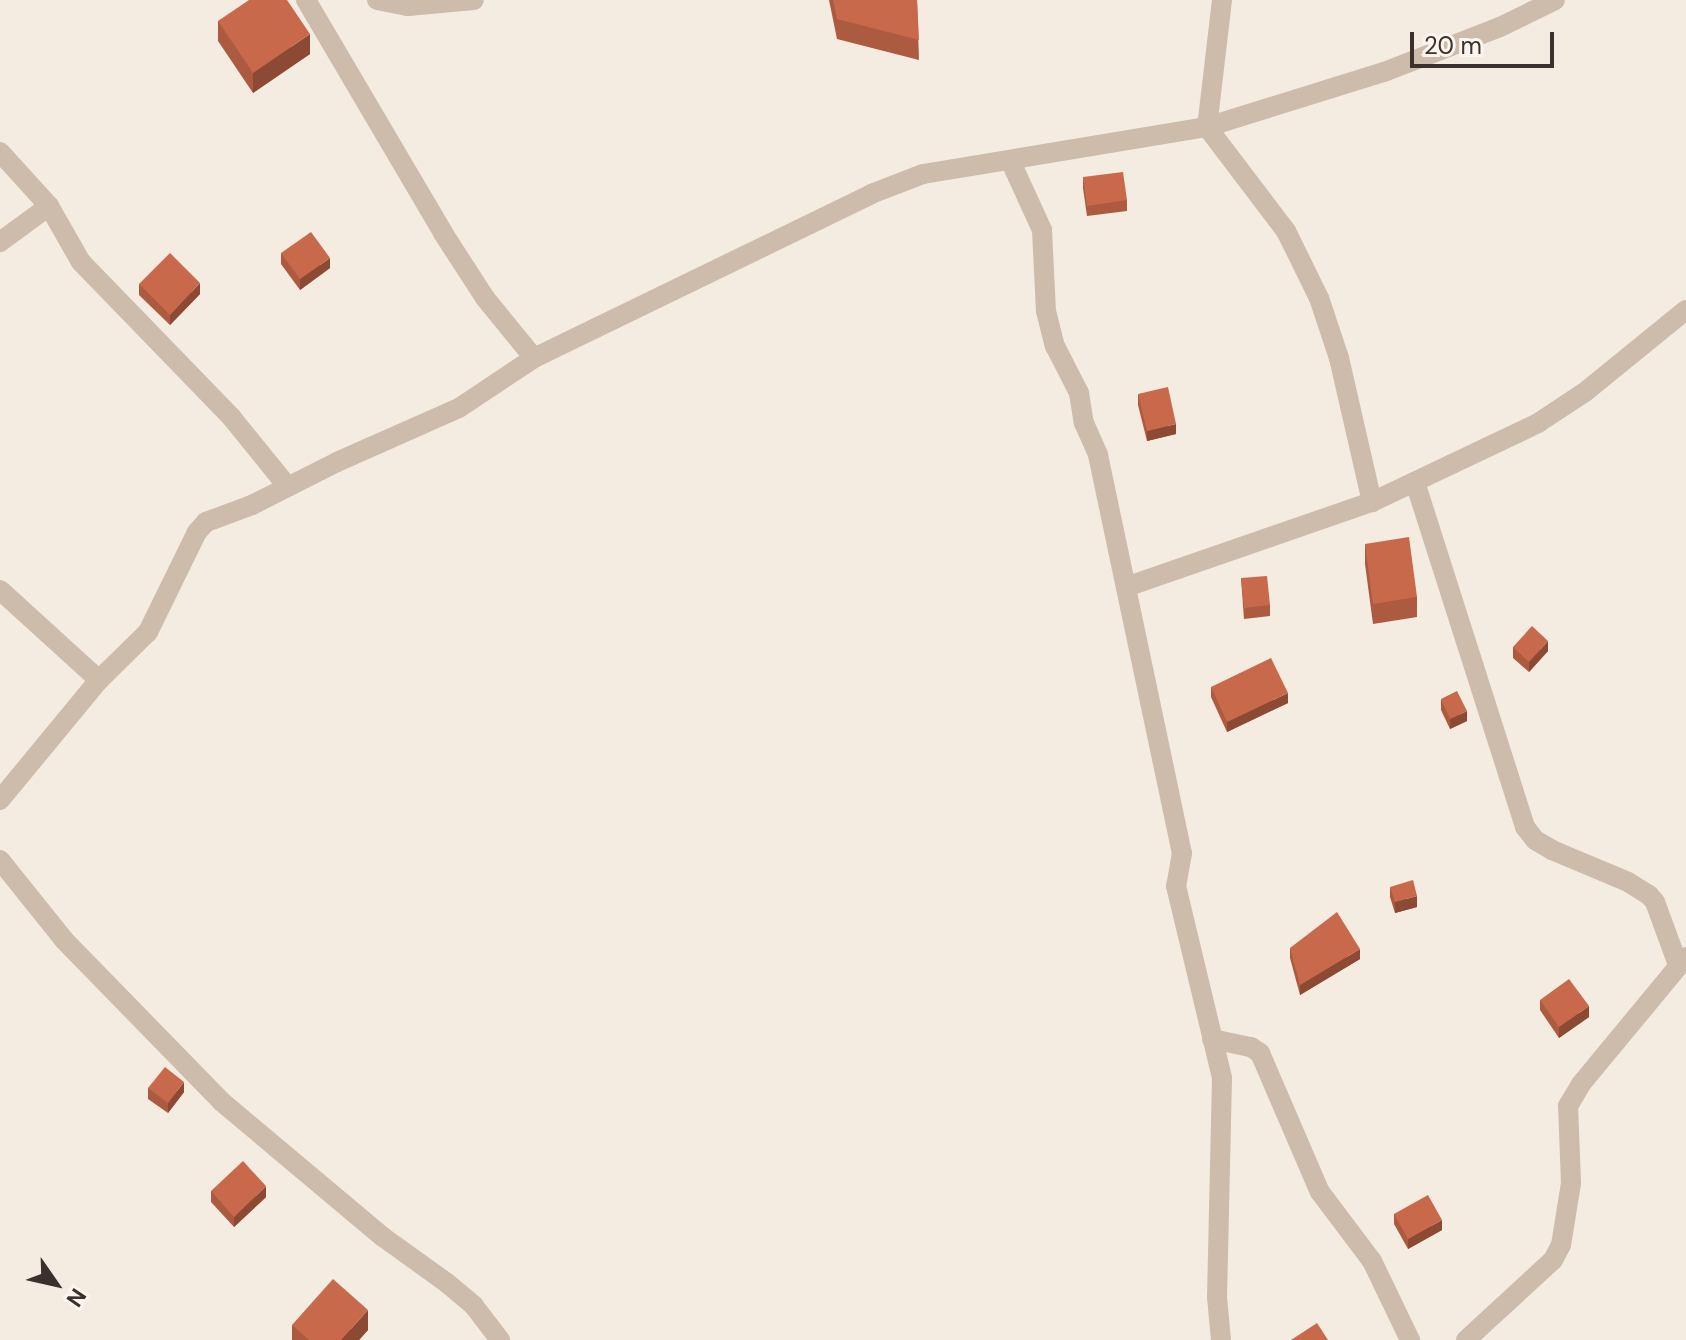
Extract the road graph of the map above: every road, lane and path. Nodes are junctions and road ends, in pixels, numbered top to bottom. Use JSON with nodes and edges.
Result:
{"nodes":[{"id":1,"x":306,"y":0,"type":"edge"},
{"id":2,"x":377,"y":0,"type":"edge"},
{"id":3,"x":474,"y":0,"type":"edge"},
{"id":4,"x":1222,"y":0,"type":"edge"},
{"id":5,"x":1555,"y":0,"type":"edge"},
{"id":6,"x":1207,"y":127,"type":"junction"},
{"id":7,"x":0,"y":152,"type":"edge"},
{"id":8,"x":1010,"y":160,"type":"junction"},
{"id":9,"x":49,"y":206,"type":"junction"},
{"id":10,"x":0,"y":242,"type":"edge"},
{"id":11,"x":1686,"y":310,"type":"edge"},
{"id":12,"x":534,"y":358,"type":"junction"},
{"id":13,"x":1415,"y":482,"type":"junction"},
{"id":14,"x":287,"y":486,"type":"junction"},
{"id":15,"x":1372,"y":502,"type":"junction"},
{"id":16,"x":1126,"y":587,"type":"junction"},
{"id":17,"x":0,"y":590,"type":"edge"},
{"id":18,"x":99,"y":680,"type":"junction"},
{"id":19,"x":0,"y":800,"type":"edge"},
{"id":20,"x":0,"y":860,"type":"edge"},
{"id":21,"x":1682,"y":961,"type":"edge"},
{"id":22,"x":1212,"y":1039,"type":"junction"},
{"id":23,"x":500,"y":1340,"type":"edge"},
{"id":24,"x":1221,"y":1340,"type":"edge"},
{"id":25,"x":1410,"y":1340,"type":"edge"},
{"id":26,"x":1466,"y":1340,"type":"edge"}],
"edges":[{"from":1,"to":12,"type":"street"},
{"from":2,"to":3,"type":"street"},
{"from":4,"to":6,"type":"street"},
{"from":5,"to":6,"type":"street"},
{"from":6,"to":8,"type":"street"},
{"from":6,"to":15,"type":"street"},
{"from":7,"to":9,"type":"street"},
{"from":8,"to":12,"type":"street"},
{"from":8,"to":16,"type":"street"},
{"from":9,"to":10,"type":"street"},
{"from":9,"to":14,"type":"street"},
{"from":11,"to":13,"type":"street"},
{"from":12,"to":14,"type":"street"},
{"from":13,"to":15,"type":"street"},
{"from":13,"to":21,"type":"street"},
{"from":14,"to":18,"type":"street"},
{"from":15,"to":16,"type":"street"},
{"from":16,"to":22,"type":"street"},
{"from":17,"to":18,"type":"street"},
{"from":18,"to":19,"type":"street"},
{"from":20,"to":23,"type":"street"},
{"from":21,"to":26,"type":"street"},
{"from":22,"to":24,"type":"street"},
{"from":22,"to":25,"type":"street"}]}
